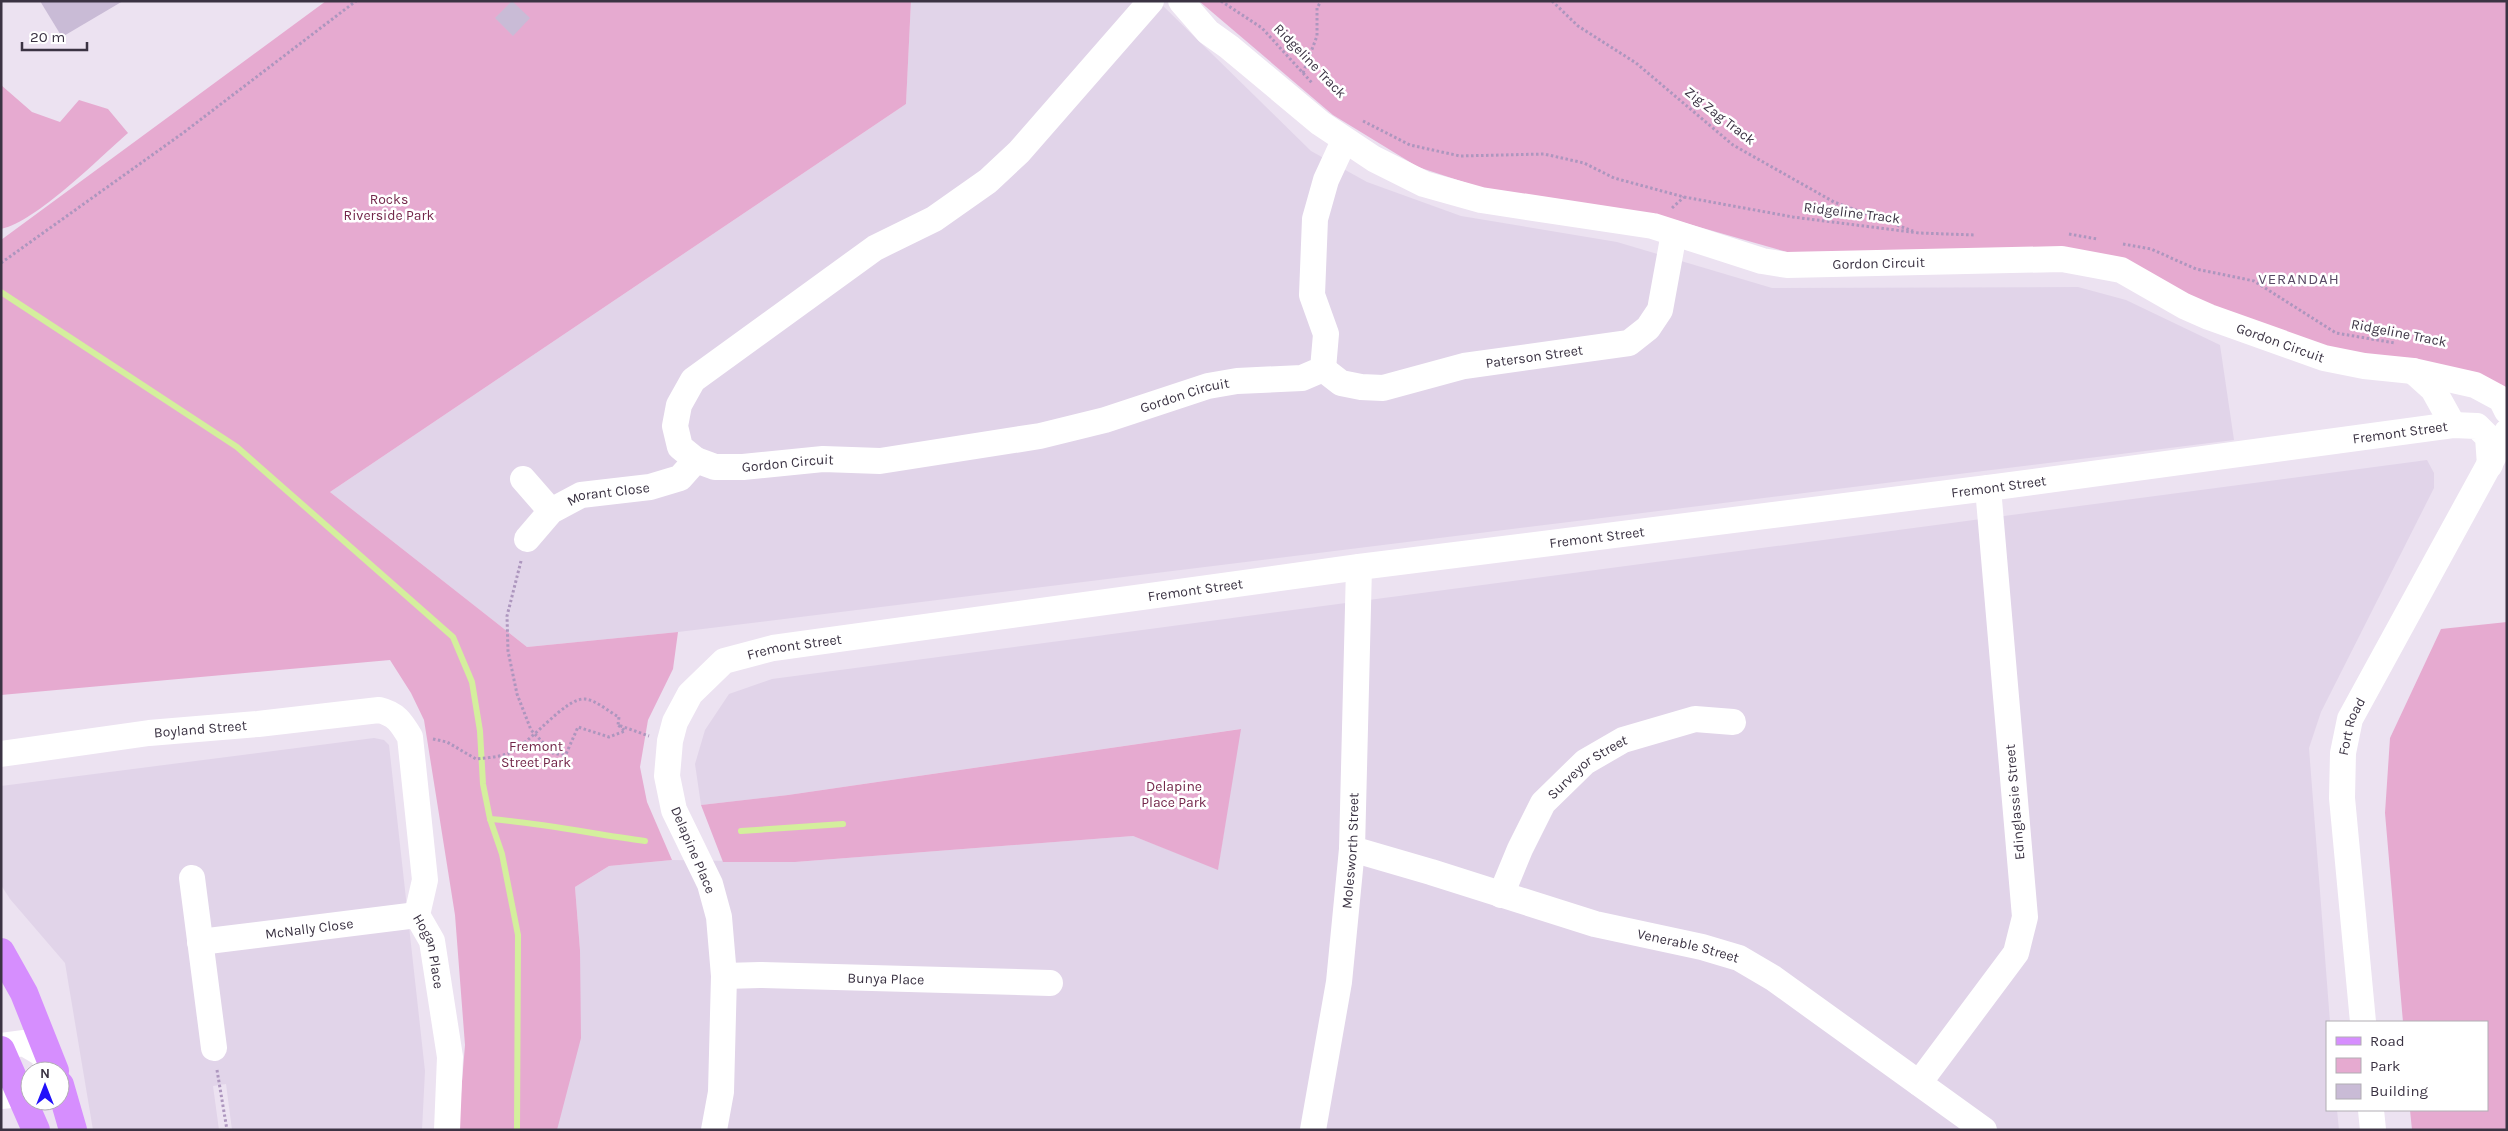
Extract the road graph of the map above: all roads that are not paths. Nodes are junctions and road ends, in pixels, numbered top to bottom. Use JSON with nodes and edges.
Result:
{"nodes":[{"id":1,"x":1151,"y":1,"type":"edge"},
{"id":2,"x":1181,"y":1,"type":"edge"},
{"id":3,"x":1344,"y":141,"type":"junction"},
{"id":4,"x":1674,"y":233,"type":"junction"},
{"id":5,"x":1323,"y":369,"type":"junction"},
{"id":6,"x":2412,"y":371,"type":"junction"},
{"id":7,"x":2507,"y":411,"type":"edge"},
{"id":8,"x":2452,"y":425,"type":"junction"},
{"id":9,"x":2507,"y":432,"type":"edge"},
{"id":10,"x":696,"y":460,"type":"junction"},
{"id":11,"x":2490,"y":465,"type":"junction"},
{"id":12,"x":522,"y":480,"type":"dead end"},
{"id":13,"x":1988,"y":488,"type":"junction"},
{"id":14,"x":551,"y":511,"type":"junction"},
{"id":15,"x":527,"y":539,"type":"road end"},
{"id":16,"x":1359,"y":567,"type":"junction"},
{"id":17,"x":690,"y":694,"type":"joint"},
{"id":18,"x":1733,"y":722,"type":"dead end"},
{"id":19,"x":404,"y":728,"type":"joint"},
{"id":20,"x":1,"y":754,"type":"edge"},
{"id":21,"x":1352,"y":849,"type":"junction"},
{"id":22,"x":192,"y":878,"type":"dead end"},
{"id":23,"x":1501,"y":895,"type":"junction"},
{"id":24,"x":418,"y":915,"type":"junction"},
{"id":25,"x":200,"y":942,"type":"junction"},
{"id":26,"x":1,"y":952,"type":"edge"},
{"id":27,"x":724,"y":976,"type":"junction"},
{"id":28,"x":1050,"y":982,"type":"dead end"},
{"id":29,"x":2363,"y":1021,"type":"edge"},
{"id":30,"x":1,"y":1048,"type":"edge"},
{"id":31,"x":214,"y":1048,"type":"road end"},
{"id":32,"x":44,"y":1061,"type":"edge"},
{"id":33,"x":48,"y":1061,"type":"edge"},
{"id":34,"x":1919,"y":1083,"type":"junction"},
{"id":35,"x":18,"y":1092,"type":"edge"},
{"id":36,"x":68,"y":1111,"type":"edge"},
{"id":37,"x":2371,"y":1111,"type":"edge"},
{"id":38,"x":36,"y":1130,"type":"edge"},
{"id":39,"x":73,"y":1130,"type":"edge"},
{"id":40,"x":447,"y":1130,"type":"edge"},
{"id":41,"x":714,"y":1130,"type":"edge"},
{"id":42,"x":1313,"y":1130,"type":"edge"},
{"id":43,"x":1984,"y":1130,"type":"edge"},
{"id":44,"x":2373,"y":1130,"type":"edge"}],
"edges":[{"from":1,"to":10,"type":"street","name":"Gordon Circuit"},
{"from":2,"to":3,"type":"street","name":"Gordon Circuit"},
{"from":3,"to":4,"type":"street","name":"Gordon Circuit"},
{"from":3,"to":5,"type":"street"},
{"from":4,"to":5,"type":"street","name":"Paterson Street"},
{"from":4,"to":6,"type":"street","name":"Gordon Circuit"},
{"from":5,"to":10,"type":"street","name":"Gordon Circuit"},
{"from":6,"to":7,"type":"street","name":"Gordon Circuit"},
{"from":6,"to":8,"type":"street"},
{"from":8,"to":11,"type":"street","name":"Fremont Street"},
{"from":8,"to":13,"type":"street","name":"Fremont Street"},
{"from":9,"to":11,"type":"street"},
{"from":10,"to":14,"type":"street","name":"Morant Close"},
{"from":11,"to":29,"type":"street","name":"Fort Road"},
{"from":12,"to":14,"type":"street"},
{"from":13,"to":16,"type":"street","name":"Fremont Street"},
{"from":13,"to":34,"type":"street","name":"Edinglassie Street"},
{"from":14,"to":15,"type":"street","name":"Morant Close"},
{"from":16,"to":17,"type":"street","name":"Fremont Street"},
{"from":16,"to":21,"type":"street","name":"Molesworth Street"},
{"from":17,"to":27,"type":"street","name":"Delapine Place"},
{"from":18,"to":23,"type":"street","name":"Surveyor Street"},
{"from":19,"to":20,"type":"street","name":"Boyland Street"},
{"from":19,"to":24,"type":"street","name":"Hogan Place"},
{"from":21,"to":23,"type":"street","name":"Venerable Street"},
{"from":21,"to":42,"type":"street","name":"Molesworth Street"},
{"from":22,"to":25,"type":"street"},
{"from":23,"to":34,"type":"street","name":"Venerable Street"},
{"from":24,"to":25,"type":"street","name":"McNally Close"},
{"from":24,"to":40,"type":"street","name":"Hogan Place"},
{"from":25,"to":31,"type":"street"},
{"from":26,"to":33,"type":"main road"},
{"from":27,"to":28,"type":"street","name":"Bunya Place"},
{"from":27,"to":41,"type":"street","name":"Delapine Place"},
{"from":30,"to":32,"type":"street"},
{"from":30,"to":35,"type":"main road"},
{"from":34,"to":43,"type":"street","name":"Venerable Street"},
{"from":35,"to":38,"type":"main road"},
{"from":36,"to":39,"type":"main road"},
{"from":37,"to":44,"type":"street"}]}
